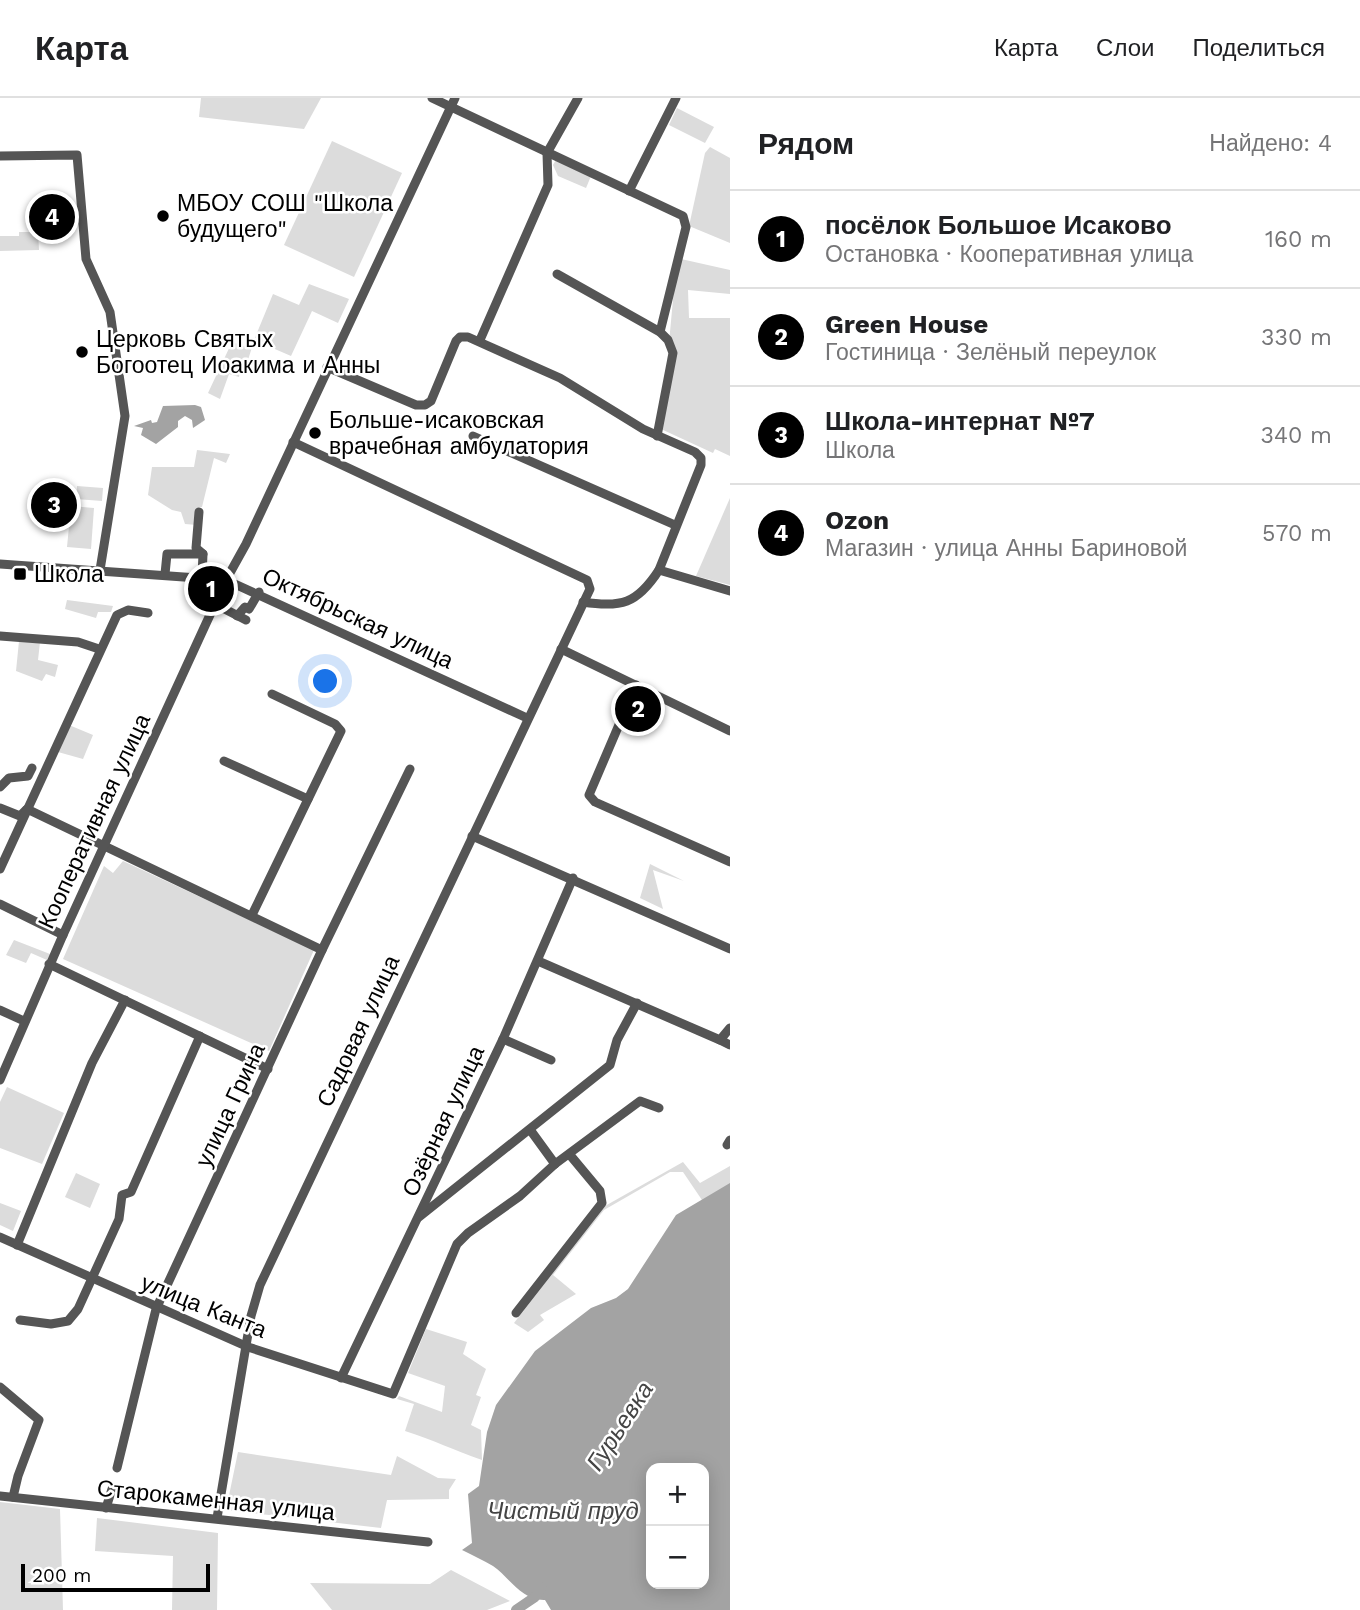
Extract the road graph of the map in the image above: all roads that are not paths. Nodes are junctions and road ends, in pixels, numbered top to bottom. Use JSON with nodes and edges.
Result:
{"nodes":[{"id":1,"x":432,"y":98,"type":"edge"},
{"id":2,"x":578,"y":98,"type":"edge"},
{"id":3,"x":676,"y":98,"type":"edge"},
{"id":4,"x":453,"y":102,"type":"edge"},
{"id":5,"x":547,"y":153,"type":"junction"},
{"id":6,"x":0,"y":156,"type":"edge"},
{"id":7,"x":629,"y":191,"type":"junction"},
{"id":8,"x":557,"y":274,"type":"dead end"},
{"id":9,"x":660,"y":332,"type":"junction"},
{"id":10,"x":480,"y":340,"type":"junction"},
{"id":11,"x":327,"y":367,"type":"junction"},
{"id":12,"x":472,"y":436,"type":"dead end"},
{"id":13,"x":657,"y":436,"type":"junction"},
{"id":14,"x":293,"y":442,"type":"junction"},
{"id":15,"x":199,"y":512,"type":"dead end"},
{"id":16,"x":675,"y":525,"type":"junction"},
{"id":17,"x":203,"y":554,"type":"junction"},
{"id":18,"x":0,"y":564,"type":"edge"},
{"id":19,"x":100,"y":570,"type":"junction"},
{"id":20,"x":659,"y":570,"type":"junction"},
{"id":21,"x":165,"y":574,"type":"junction"},
{"id":22,"x":202,"y":576,"type":"junction"},
{"id":23,"x":226,"y":579,"type":"junction"},
{"id":24,"x":730,"y":591,"type":"edge"},
{"id":25,"x":259,"y":592,"type":"junction"},
{"id":26,"x":583,"y":602,"type":"junction"},
{"id":27,"x":215,"y":604,"type":"junction"},
{"id":28,"x":148,"y":614,"type":"dead end"},
{"id":29,"x":0,"y":636,"type":"edge"},
{"id":30,"x":99,"y":649,"type":"junction"},
{"id":31,"x":561,"y":649,"type":"junction"},
{"id":32,"x":636,"y":685,"type":"junction"},
{"id":33,"x":272,"y":694,"type":"dead end"},
{"id":34,"x":527,"y":718,"type":"junction"},
{"id":35,"x":730,"y":731,"type":"edge"},
{"id":36,"x":224,"y":761,"type":"dead end"},
{"id":37,"x":32,"y":768,"type":"dead end"},
{"id":38,"x":410,"y":769,"type":"dead end"},
{"id":39,"x":0,"y":787,"type":"edge"},
{"id":40,"x":308,"y":799,"type":"junction"},
{"id":41,"x":0,"y":808,"type":"edge"},
{"id":42,"x":27,"y":809,"type":"junction"},
{"id":43,"x":472,"y":836,"type":"junction"},
{"id":44,"x":104,"y":844,"type":"junction"},
{"id":45,"x":730,"y":862,"type":"edge"},
{"id":46,"x":0,"y":869,"type":"edge"},
{"id":47,"x":573,"y":878,"type":"junction"},
{"id":48,"x":0,"y":904,"type":"edge"},
{"id":49,"x":252,"y":915,"type":"junction"},
{"id":50,"x":63,"y":935,"type":"junction"},
{"id":51,"x":322,"y":950,"type":"junction"},
{"id":52,"x":730,"y":950,"type":"edge"},
{"id":53,"x":538,"y":961,"type":"junction"},
{"id":54,"x":49,"y":964,"type":"junction"},
{"id":55,"x":125,"y":1000,"type":"junction"},
{"id":56,"x":637,"y":1003,"type":"junction"},
{"id":57,"x":0,"y":1010,"type":"edge"},
{"id":58,"x":24,"y":1021,"type":"junction"},
{"id":59,"x":730,"y":1028,"type":"edge"},
{"id":60,"x":200,"y":1036,"type":"junction"},
{"id":61,"x":503,"y":1039,"type":"junction"},
{"id":62,"x":720,"y":1040,"type":"junction"},
{"id":63,"x":730,"y":1045,"type":"edge"},
{"id":64,"x":551,"y":1060,"type":"dead end"},
{"id":65,"x":268,"y":1069,"type":"junction"},
{"id":66,"x":0,"y":1080,"type":"edge"},
{"id":67,"x":659,"y":1108,"type":"dead end"},
{"id":68,"x":531,"y":1130,"type":"junction"},
{"id":69,"x":570,"y":1155,"type":"junction"},
{"id":70,"x":555,"y":1164,"type":"junction"},
{"id":71,"x":418,"y":1219,"type":"junction"},
{"id":72,"x":0,"y":1237,"type":"edge"},
{"id":73,"x":17,"y":1245,"type":"junction"},
{"id":74,"x":92,"y":1279,"type":"junction"},
{"id":75,"x":156,"y":1308,"type":"junction"},
{"id":76,"x":516,"y":1313,"type":"dead end"},
{"id":77,"x":20,"y":1320,"type":"dead end"},
{"id":78,"x":248,"y":1347,"type":"junction"},
{"id":79,"x":341,"y":1378,"type":"junction"},
{"id":80,"x":0,"y":1387,"type":"edge"},
{"id":81,"x":117,"y":1468,"type":"dead end"},
{"id":82,"x":112,"y":1489,"type":"dead end"},
{"id":83,"x":0,"y":1496,"type":"edge"},
{"id":84,"x":13,"y":1497,"type":"junction"},
{"id":85,"x":106,"y":1508,"type":"junction"},
{"id":86,"x":216,"y":1517,"type":"junction"},
{"id":87,"x":428,"y":1542,"type":"dead end"}],
"edges":[{"from":1,"to":4,"type":"street"},
{"from":2,"to":5,"type":"street"},
{"from":3,"to":7,"type":"street"},
{"from":4,"to":5,"type":"street"},
{"from":4,"to":11,"type":"street"},
{"from":5,"to":7,"type":"street"},
{"from":5,"to":10,"type":"street"},
{"from":6,"to":19,"type":"street"},
{"from":7,"to":9,"type":"street"},
{"from":8,"to":9,"type":"street"},
{"from":9,"to":13,"type":"street"},
{"from":10,"to":11,"type":"street"},
{"from":10,"to":13,"type":"street"},
{"from":11,"to":14,"type":"street"},
{"from":12,"to":16,"type":"street"},
{"from":13,"to":16,"type":"street"},
{"from":14,"to":23,"type":"street","name":"Кооперативная улица"},
{"from":14,"to":26,"type":"street","name":"Садовая улица"},
{"from":15,"to":17,"type":"street"},
{"from":16,"to":20,"type":"street"},
{"from":17,"to":21,"type":"street"},
{"from":17,"to":22,"type":"street"},
{"from":18,"to":19,"type":"street","name":"Октябрьская улица"},
{"from":19,"to":21,"type":"street","name":"Октябрьская улица"},
{"from":20,"to":24,"type":"street"},
{"from":20,"to":26,"type":"street"},
{"from":21,"to":22,"type":"street","name":"Октябрьская улица"},
{"from":22,"to":23,"type":"street","name":"Октябрьская улица"},
{"from":23,"to":25,"type":"street","name":"Октябрьская улица"},
{"from":23,"to":27,"type":"street","name":"Кооперативная улица"},
{"from":25,"to":27,"type":"street"},
{"from":25,"to":34,"type":"street","name":"Октябрьская улица"},
{"from":26,"to":31,"type":"street","name":"Садовая улица"},
{"from":27,"to":44,"type":"street","name":"Кооперативная улица"},
{"from":28,"to":30,"type":"street"},
{"from":29,"to":30,"type":"street"},
{"from":30,"to":42,"type":"street"},
{"from":31,"to":32,"type":"street"},
{"from":31,"to":34,"type":"street","name":"Садовая улица"},
{"from":32,"to":35,"type":"street"},
{"from":32,"to":45,"type":"street"},
{"from":33,"to":40,"type":"street"},
{"from":34,"to":43,"type":"street","name":"Садовая улица"},
{"from":36,"to":40,"type":"street"},
{"from":37,"to":39,"type":"street"},
{"from":38,"to":51,"type":"street","name":"улица Грина"},
{"from":40,"to":49,"type":"street"},
{"from":41,"to":42,"type":"street"},
{"from":42,"to":44,"type":"street"},
{"from":42,"to":46,"type":"street"},
{"from":43,"to":47,"type":"street"},
{"from":43,"to":78,"type":"street","name":"Садовая улица"},
{"from":44,"to":49,"type":"street"},
{"from":44,"to":50,"type":"street","name":"Кооперативная улица"},
{"from":47,"to":52,"type":"street"},
{"from":47,"to":53,"type":"street","name":"Озёрная улица"},
{"from":48,"to":50,"type":"street"},
{"from":49,"to":51,"type":"street"},
{"from":50,"to":54,"type":"street","name":"Кооперативная улица"},
{"from":51,"to":65,"type":"street","name":"улица Грина"},
{"from":53,"to":56,"type":"street"},
{"from":53,"to":61,"type":"street","name":"Озёрная улица"},
{"from":54,"to":55,"type":"street"},
{"from":54,"to":58,"type":"street","name":"Кооперативная улица"},
{"from":55,"to":60,"type":"street"},
{"from":55,"to":73,"type":"street"},
{"from":56,"to":62,"type":"street"},
{"from":56,"to":68,"type":"street"},
{"from":57,"to":58,"type":"street"},
{"from":58,"to":66,"type":"street","name":"Кооперативная улица"},
{"from":59,"to":62,"type":"street"},
{"from":60,"to":65,"type":"street"},
{"from":60,"to":74,"type":"street"},
{"from":61,"to":64,"type":"street"},
{"from":61,"to":71,"type":"street","name":"Озёрная улица"},
{"from":62,"to":63,"type":"street"},
{"from":65,"to":75,"type":"street","name":"улица Грина"},
{"from":67,"to":69,"type":"street"},
{"from":68,"to":70,"type":"street"},
{"from":68,"to":71,"type":"street"},
{"from":69,"to":70,"type":"street"},
{"from":69,"to":76,"type":"street"},
{"from":70,"to":79,"type":"street","name":"улица Канта"},
{"from":71,"to":79,"type":"street","name":"Озёрная улица"},
{"from":72,"to":73,"type":"street","name":"улица Канта"},
{"from":73,"to":74,"type":"street","name":"улица Канта"},
{"from":74,"to":75,"type":"street","name":"улица Канта"},
{"from":74,"to":77,"type":"street"},
{"from":75,"to":78,"type":"street","name":"улица Канта"},
{"from":75,"to":81,"type":"street","name":"улица Грина"},
{"from":78,"to":79,"type":"street","name":"улица Канта"},
{"from":78,"to":86,"type":"street","name":"Садовая улица"},
{"from":80,"to":84,"type":"street"},
{"from":82,"to":85,"type":"street"},
{"from":83,"to":84,"type":"street","name":"Старокаменная улица"},
{"from":84,"to":85,"type":"street","name":"Старокаменная улица"},
{"from":85,"to":86,"type":"street","name":"Старокаменная улица"},
{"from":86,"to":87,"type":"street","name":"Старокаменная улица"}]}
